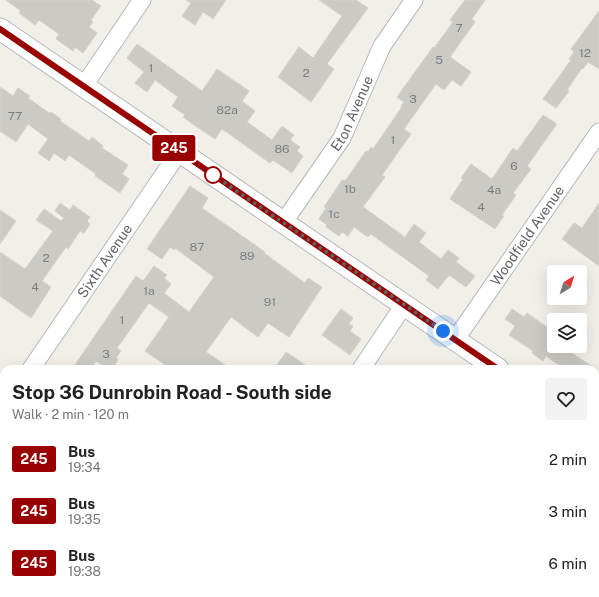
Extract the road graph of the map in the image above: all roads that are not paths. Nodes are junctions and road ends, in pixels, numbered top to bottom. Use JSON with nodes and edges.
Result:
{"nodes":[{"id":1,"x":142,"y":0,"type":"edge"},
{"id":2,"x":414,"y":0,"type":"edge"},
{"id":3,"x":0,"y":29,"type":"edge"},
{"id":4,"x":83,"y":87,"type":"junction"},
{"id":5,"x":599,"y":132,"type":"edge"},
{"id":6,"x":179,"y":152,"type":"junction"},
{"id":7,"x":283,"y":223,"type":"junction"},
{"id":8,"x":404,"y":305,"type":"junction"},
{"id":9,"x":455,"y":340,"type":"junction"},
{"id":10,"x":34,"y":365,"type":"edge"},
{"id":11,"x":364,"y":365,"type":"edge"},
{"id":12,"x":492,"y":365,"type":"edge"}],
"edges":[{"from":1,"to":4,"type":"street"},
{"from":2,"to":7,"type":"street","name":"Eton Avenue"},
{"from":3,"to":4,"type":"street"},
{"from":4,"to":6,"type":"street"},
{"from":5,"to":9,"type":"street","name":"Woodfield Avenue"},
{"from":6,"to":7,"type":"street"},
{"from":6,"to":10,"type":"street","name":"Sixth Avenue"},
{"from":7,"to":8,"type":"street"},
{"from":8,"to":9,"type":"street"},
{"from":8,"to":11,"type":"street"},
{"from":9,"to":12,"type":"street"}]}
